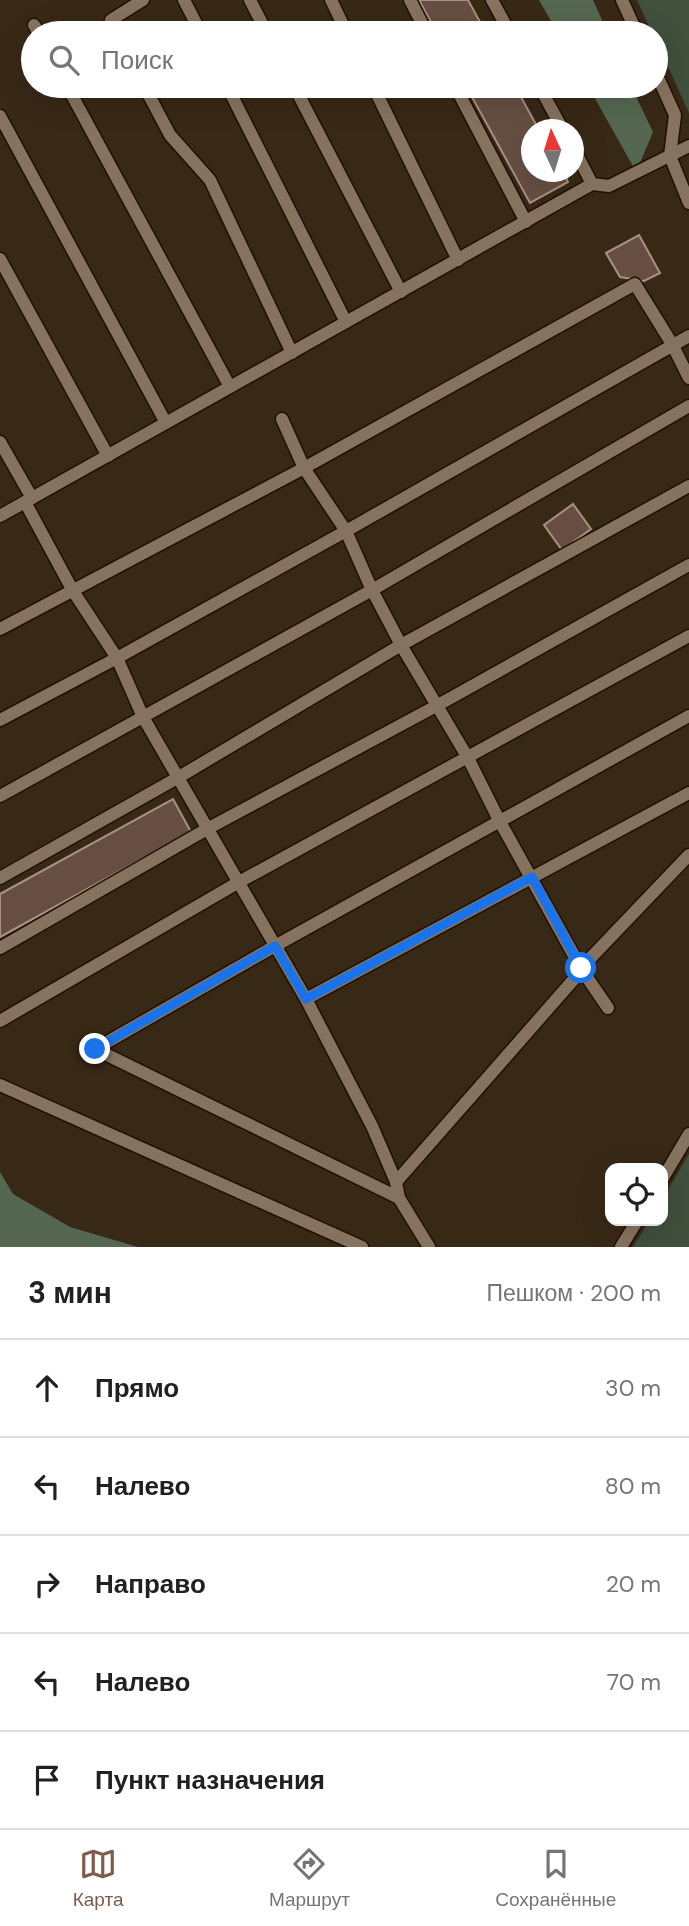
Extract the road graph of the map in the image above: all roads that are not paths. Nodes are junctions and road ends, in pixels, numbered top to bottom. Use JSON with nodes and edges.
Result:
{"nodes":[{"id":1,"x":143,"y":0,"type":"edge"},
{"id":2,"x":184,"y":0,"type":"edge"},
{"id":3,"x":250,"y":0,"type":"edge"},
{"id":4,"x":331,"y":0,"type":"edge"},
{"id":5,"x":410,"y":0,"type":"edge"},
{"id":6,"x":492,"y":0,"type":"edge"},
{"id":7,"x":622,"y":0,"type":"edge"},
{"id":8,"x":111,"y":21,"type":"edge"},
{"id":9,"x":195,"y":21,"type":"edge"},
{"id":10,"x":261,"y":21,"type":"edge"},
{"id":11,"x":341,"y":21,"type":"edge"},
{"id":12,"x":421,"y":21,"type":"edge"},
{"id":13,"x":503,"y":21,"type":"edge"},
{"id":14,"x":632,"y":21,"type":"edge"},
{"id":15,"x":73,"y":98,"type":"edge"},
{"id":16,"x":150,"y":98,"type":"edge"},
{"id":17,"x":233,"y":98,"type":"edge"},
{"id":18,"x":300,"y":98,"type":"edge"},
{"id":19,"x":379,"y":98,"type":"edge"},
{"id":20,"x":461,"y":98,"type":"edge"},
{"id":21,"x":546,"y":98,"type":"edge"},
{"id":22,"x":667,"y":98,"type":"edge"},
{"id":23,"x":0,"y":116,"type":"edge"},
{"id":24,"x":557,"y":119,"type":"edge"},
{"id":25,"x":689,"y":146,"type":"edge"},
{"id":26,"x":670,"y":156,"type":"junction"},
{"id":27,"x":584,"y":168,"type":"edge"},
{"id":28,"x":593,"y":184,"type":"junction"},
{"id":29,"x":689,"y":203,"type":"edge"},
{"id":30,"x":526,"y":222,"type":"junction"},
{"id":31,"x":0,"y":259,"type":"edge"},
{"id":32,"x":458,"y":260,"type":"junction"},
{"id":33,"x":401,"y":292,"type":"junction"},
{"id":34,"x":346,"y":322,"type":"junction"},
{"id":35,"x":689,"y":336,"type":"edge"},
{"id":36,"x":672,"y":344,"type":"junction"},
{"id":37,"x":292,"y":353,"type":"junction"},
{"id":38,"x":689,"y":378,"type":"edge"},
{"id":39,"x":230,"y":387,"type":"junction"},
{"id":40,"x":689,"y":406,"type":"edge"},
{"id":41,"x":282,"y":419,"type":"dead end"},
{"id":42,"x":166,"y":423,"type":"junction"},
{"id":43,"x":0,"y":442,"type":"edge"},
{"id":44,"x":108,"y":456,"type":"junction"},
{"id":45,"x":304,"y":468,"type":"junction"},
{"id":46,"x":689,"y":486,"type":"edge"},
{"id":47,"x":29,"y":500,"type":"junction"},
{"id":48,"x":0,"y":516,"type":"edge"},
{"id":49,"x":346,"y":531,"type":"junction"},
{"id":50,"x":689,"y":565,"type":"edge"},
{"id":51,"x":372,"y":590,"type":"junction"},
{"id":52,"x":73,"y":591,"type":"junction"},
{"id":53,"x":0,"y":629,"type":"edge"},
{"id":54,"x":689,"y":636,"type":"edge"},
{"id":55,"x":401,"y":645,"type":"junction"},
{"id":56,"x":117,"y":658,"type":"junction"},
{"id":57,"x":438,"y":705,"type":"junction"},
{"id":58,"x":689,"y":716,"type":"edge"},
{"id":59,"x":143,"y":717,"type":"junction"},
{"id":60,"x":0,"y":720,"type":"edge"},
{"id":61,"x":468,"y":758,"type":"junction"},
{"id":62,"x":178,"y":777,"type":"junction"},
{"id":63,"x":689,"y":793,"type":"edge"},
{"id":64,"x":0,"y":796,"type":"edge"},
{"id":65,"x":499,"y":820,"type":"junction"},
{"id":66,"x":206,"y":829,"type":"junction"},
{"id":67,"x":689,"y":855,"type":"edge"},
{"id":68,"x":532,"y":877,"type":"junction"},
{"id":69,"x":0,"y":878,"type":"edge"},
{"id":70,"x":239,"y":882,"type":"junction"},
{"id":71,"x":275,"y":946,"type":"junction"},
{"id":72,"x":0,"y":948,"type":"edge"},
{"id":73,"x":582,"y":969,"type":"junction"},
{"id":74,"x":306,"y":999,"type":"junction"},
{"id":75,"x":608,"y":1008,"type":"dead end"},
{"id":76,"x":0,"y":1021,"type":"edge"},
{"id":77,"x":0,"y":1085,"type":"edge"},
{"id":78,"x":689,"y":1134,"type":"edge"},
{"id":79,"x":668,"y":1170,"type":"edge"},
{"id":80,"x":396,"y":1182,"type":"junction"},
{"id":81,"x":399,"y":1198,"type":"junction"},
{"id":82,"x":634,"y":1226,"type":"edge"},
{"id":83,"x":362,"y":1247,"type":"edge"},
{"id":84,"x":429,"y":1247,"type":"edge"},
{"id":85,"x":621,"y":1247,"type":"edge"}],
"edges":[{"from":1,"to":8,"type":"lane"},
{"from":2,"to":9,"type":"lane"},
{"from":3,"to":10,"type":"lane"},
{"from":4,"to":11,"type":"lane"},
{"from":5,"to":12,"type":"lane"},
{"from":6,"to":13,"type":"lane"},
{"from":7,"to":14,"type":"lane"},
{"from":15,"to":39,"type":"lane"},
{"from":16,"to":37,"type":"lane"},
{"from":17,"to":34,"type":"lane"},
{"from":18,"to":33,"type":"lane"},
{"from":19,"to":32,"type":"lane"},
{"from":20,"to":30,"type":"lane"},
{"from":21,"to":24,"type":"lane"},
{"from":22,"to":26,"type":"lane"},
{"from":23,"to":42,"type":"lane"},
{"from":25,"to":26,"type":"lane"},
{"from":26,"to":28,"type":"lane"},
{"from":26,"to":29,"type":"lane"},
{"from":27,"to":28,"type":"lane"},
{"from":28,"to":30,"type":"lane"},
{"from":30,"to":32,"type":"lane"},
{"from":31,"to":44,"type":"lane"},
{"from":32,"to":33,"type":"lane"},
{"from":33,"to":34,"type":"lane"},
{"from":34,"to":37,"type":"lane"},
{"from":35,"to":36,"type":"lane"},
{"from":36,"to":38,"type":"lane"},
{"from":36,"to":45,"type":"lane"},
{"from":36,"to":49,"type":"lane"},
{"from":37,"to":39,"type":"lane"},
{"from":39,"to":42,"type":"lane"},
{"from":40,"to":51,"type":"lane"},
{"from":41,"to":45,"type":"lane"},
{"from":42,"to":44,"type":"lane"},
{"from":43,"to":47,"type":"lane"},
{"from":44,"to":47,"type":"lane"},
{"from":45,"to":49,"type":"lane"},
{"from":45,"to":52,"type":"lane"},
{"from":46,"to":55,"type":"lane"},
{"from":47,"to":48,"type":"lane"},
{"from":47,"to":52,"type":"lane"},
{"from":49,"to":51,"type":"lane"},
{"from":49,"to":56,"type":"lane"},
{"from":50,"to":57,"type":"lane"},
{"from":51,"to":55,"type":"lane"},
{"from":51,"to":59,"type":"lane"},
{"from":52,"to":53,"type":"lane"},
{"from":52,"to":56,"type":"lane"},
{"from":54,"to":61,"type":"lane"},
{"from":55,"to":57,"type":"lane"},
{"from":55,"to":62,"type":"lane"},
{"from":56,"to":59,"type":"lane"},
{"from":56,"to":60,"type":"lane"},
{"from":57,"to":61,"type":"lane"},
{"from":57,"to":66,"type":"lane"},
{"from":58,"to":65,"type":"lane"},
{"from":59,"to":62,"type":"lane"},
{"from":59,"to":64,"type":"lane"},
{"from":61,"to":65,"type":"lane"},
{"from":61,"to":70,"type":"lane"},
{"from":62,"to":66,"type":"lane"},
{"from":62,"to":69,"type":"lane"},
{"from":63,"to":68,"type":"lane"},
{"from":65,"to":68,"type":"lane"},
{"from":65,"to":71,"type":"lane"},
{"from":66,"to":70,"type":"lane"},
{"from":66,"to":72,"type":"lane"},
{"from":67,"to":73,"type":"lane"},
{"from":68,"to":73,"type":"lane"},
{"from":68,"to":74,"type":"lane"},
{"from":70,"to":71,"type":"lane"},
{"from":70,"to":76,"type":"lane"},
{"from":71,"to":74,"type":"lane"},
{"from":71,"to":81,"type":"lane"},
{"from":73,"to":75,"type":"lane"},
{"from":73,"to":80,"type":"lane"},
{"from":74,"to":80,"type":"lane"},
{"from":77,"to":83,"type":"lane"},
{"from":78,"to":79,"type":"lane"},
{"from":80,"to":81,"type":"lane"},
{"from":81,"to":84,"type":"lane"},
{"from":82,"to":85,"type":"lane"}]}
